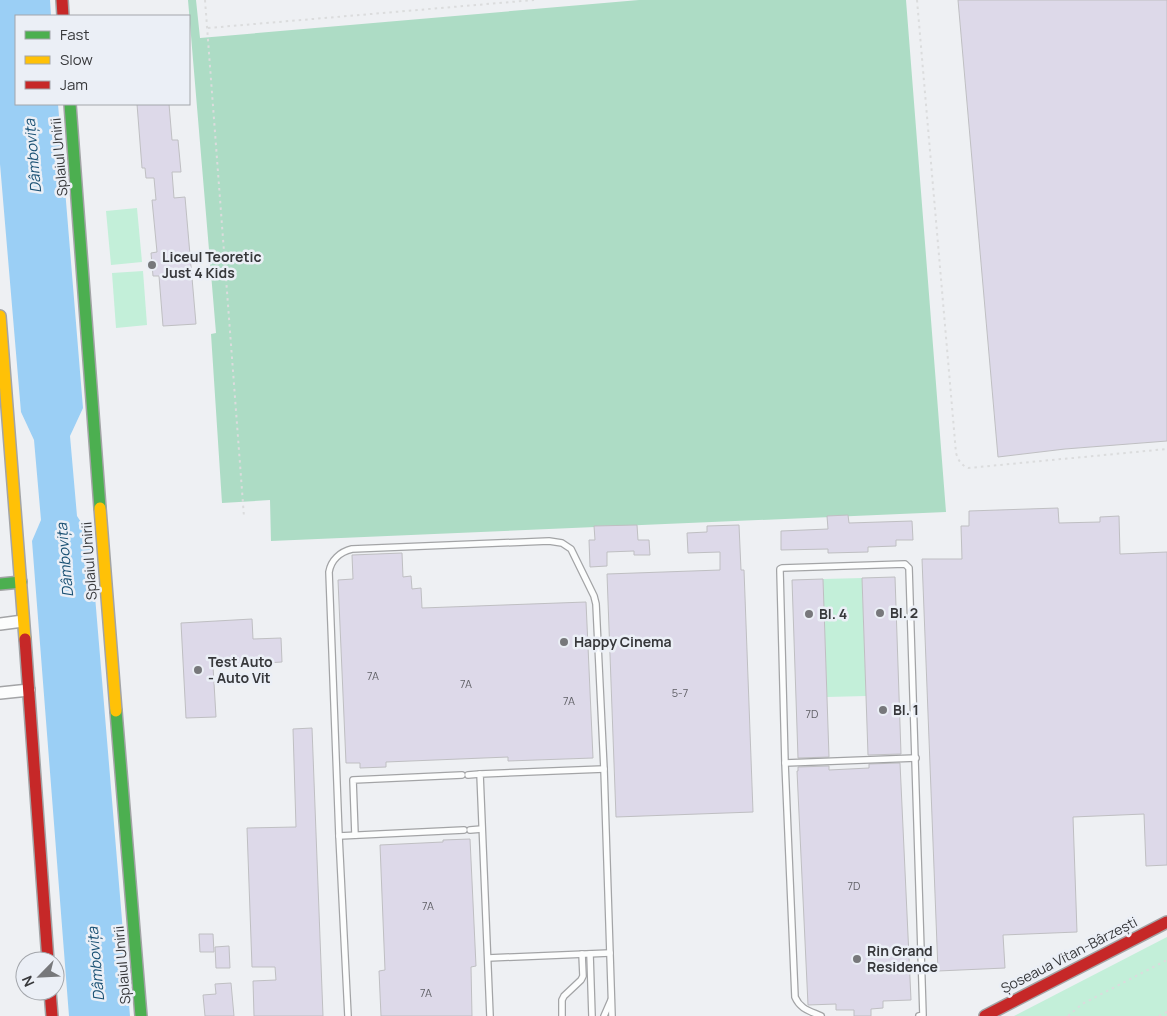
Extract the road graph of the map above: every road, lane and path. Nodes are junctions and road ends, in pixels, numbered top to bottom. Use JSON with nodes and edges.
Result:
{"nodes":[{"id":1,"x":62,"y":0,"type":"edge"},
{"id":2,"x":205,"y":0,"type":"edge"},
{"id":3,"x":534,"y":0,"type":"edge"},
{"id":4,"x":917,"y":0,"type":"edge"},
{"id":5,"x":63,"y":15,"type":"edge"},
{"id":6,"x":207,"y":28,"type":"junction"},
{"id":7,"x":70,"y":105,"type":"edge"},
{"id":8,"x":0,"y":316,"type":"edge"},
{"id":9,"x":1167,"y":449,"type":"edge"},
{"id":10,"x":244,"y":517,"type":"dead end"},
{"id":11,"x":21,"y":582,"type":"junction"},
{"id":12,"x":0,"y":584,"type":"edge"},
{"id":13,"x":24,"y":621,"type":"junction"},
{"id":14,"x":0,"y":624,"type":"edge"},
{"id":15,"x":29,"y":690,"type":"junction"},
{"id":16,"x":0,"y":693,"type":"edge"},
{"id":17,"x":916,"y":758,"type":"junction"},
{"id":18,"x":785,"y":763,"type":"junction"},
{"id":19,"x":604,"y":769,"type":"junction"},
{"id":20,"x":480,"y":774,"type":"junction"},
{"id":21,"x":482,"y":829,"type":"junction"},
{"id":22,"x":354,"y":835,"type":"junction"},
{"id":23,"x":339,"y":836,"type":"junction"},
{"id":24,"x":1167,"y":922,"type":"edge"},
{"id":25,"x":47,"y":951,"type":"edge"},
{"id":26,"x":610,"y":953,"type":"junction"},
{"id":27,"x":582,"y":954,"type":"junction"},
{"id":28,"x":590,"y":954,"type":"junction"},
{"id":29,"x":488,"y":958,"type":"junction"},
{"id":30,"x":1167,"y":960,"type":"edge"},
{"id":31,"x":611,"y":998,"type":"junction"},
{"id":32,"x":51,"y":1001,"type":"edge"},
{"id":33,"x":1167,"y":1012,"type":"edge"},
{"id":34,"x":52,"y":1016,"type":"edge"},
{"id":35,"x":141,"y":1016,"type":"edge"},
{"id":36,"x":348,"y":1016,"type":"edge"},
{"id":37,"x":490,"y":1016,"type":"edge"},
{"id":38,"x":562,"y":1016,"type":"edge"},
{"id":39,"x":592,"y":1016,"type":"edge"},
{"id":40,"x":604,"y":1016,"type":"edge"},
{"id":41,"x":612,"y":1016,"type":"edge"},
{"id":42,"x":821,"y":1016,"type":"edge"},
{"id":43,"x":923,"y":1016,"type":"edge"},
{"id":44,"x":985,"y":1016,"type":"edge"},
{"id":45,"x":1068,"y":1016,"type":"edge"},
{"id":46,"x":1159,"y":1016,"type":"edge"}],
"edges":[{"from":1,"to":5,"type":"main road"},
{"from":2,"to":6,"type":"path"},
{"from":3,"to":6,"type":"path"},
{"from":4,"to":9,"type":"path"},
{"from":6,"to":10,"type":"path"},
{"from":7,"to":35,"type":"main road","name":"Splaiul Unirii"},
{"from":8,"to":11,"type":"main road"},
{"from":11,"to":12,"type":"main road"},
{"from":11,"to":13,"type":"main road"},
{"from":13,"to":14,"type":"street"},
{"from":13,"to":15,"type":"main road"},
{"from":15,"to":16,"type":"street"},
{"from":15,"to":25,"type":"main road"},
{"from":17,"to":18,"type":"lane"},
{"from":17,"to":18,"type":"lane"},
{"from":17,"to":43,"type":"lane"},
{"from":18,"to":42,"type":"lane"},
{"from":19,"to":20,"type":"lane"},
{"from":19,"to":23,"type":"lane"},
{"from":19,"to":26,"type":"lane"},
{"from":20,"to":21,"type":"lane"},
{"from":20,"to":22,"type":"lane"},
{"from":21,"to":22,"type":"lane"},
{"from":21,"to":29,"type":"lane"},
{"from":22,"to":23,"type":"lane"},
{"from":23,"to":36,"type":"lane"},
{"from":24,"to":44,"type":"main road","name":"Șoseaua Vitan-Bârzești"},
{"from":26,"to":28,"type":"lane"},
{"from":26,"to":31,"type":"lane"},
{"from":27,"to":28,"type":"lane"},
{"from":27,"to":29,"type":"lane"},
{"from":27,"to":38,"type":"lane"},
{"from":28,"to":39,"type":"lane"},
{"from":29,"to":37,"type":"lane"},
{"from":30,"to":45,"type":"path"},
{"from":31,"to":40,"type":"lane"},
{"from":31,"to":41,"type":"lane"},
{"from":32,"to":34,"type":"main road"},
{"from":33,"to":46,"type":"path"}]}
